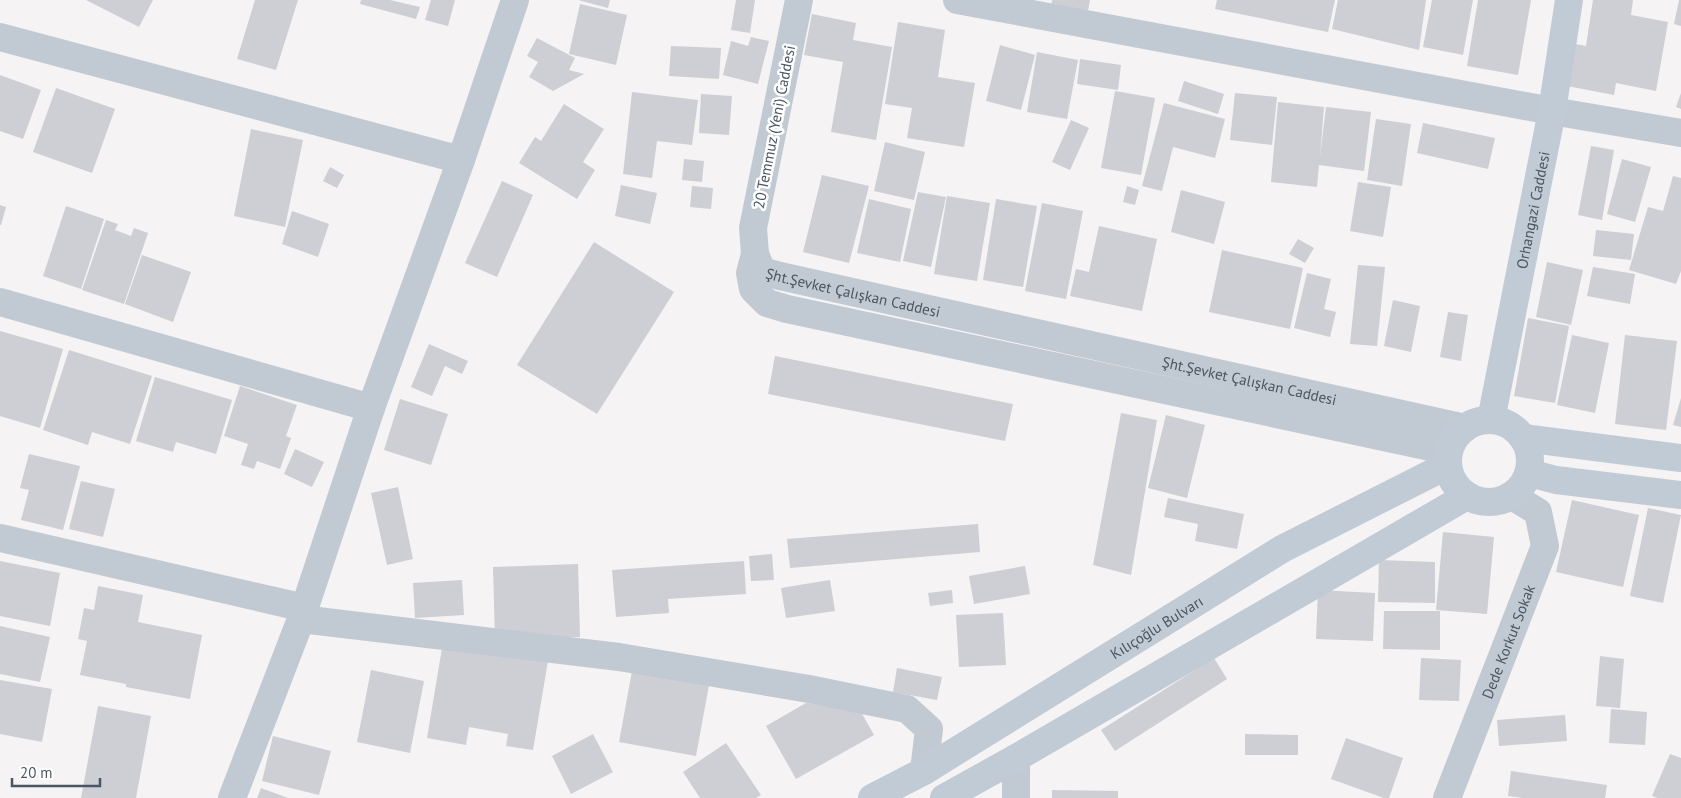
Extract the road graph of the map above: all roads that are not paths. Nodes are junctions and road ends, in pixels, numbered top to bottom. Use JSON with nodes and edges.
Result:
{"nodes":[{"id":1,"x":515,"y":0,"type":"edge"},
{"id":2,"x":799,"y":0,"type":"edge"},
{"id":3,"x":956,"y":0,"type":"edge"},
{"id":4,"x":1569,"y":0,"type":"edge"},
{"id":5,"x":0,"y":37,"type":"edge"},
{"id":6,"x":1552,"y":111,"type":"junction"},
{"id":7,"x":1681,"y":133,"type":"edge"},
{"id":8,"x":460,"y":160,"type":"junction"},
{"id":9,"x":754,"y":254,"type":"junction"},
{"id":10,"x":0,"y":302,"type":"edge"},
{"id":11,"x":371,"y":408,"type":"junction"},
{"id":12,"x":1491,"y":420,"type":"junction"},
{"id":13,"x":1465,"y":428,"type":"junction"},
{"id":14,"x":1523,"y":438,"type":"junction"},
{"id":15,"x":1449,"y":458,"type":"junction"},
{"id":16,"x":1681,"y":458,"type":"edge"},
{"id":17,"x":1529,"y":473,"type":"junction"},
{"id":18,"x":1681,"y":495,"type":"edge"},
{"id":19,"x":1467,"y":496,"type":"junction"},
{"id":20,"x":1512,"y":496,"type":"junction"},
{"id":21,"x":0,"y":538,"type":"edge"},
{"id":22,"x":303,"y":613,"type":"junction"},
{"id":23,"x":1016,"y":758,"type":"junction"},
{"id":24,"x":924,"y":771,"type":"junction"},
{"id":25,"x":232,"y":798,"type":"edge"},
{"id":26,"x":872,"y":798,"type":"edge"},
{"id":27,"x":944,"y":798,"type":"edge"},
{"id":28,"x":1016,"y":798,"type":"edge"},
{"id":29,"x":1447,"y":798,"type":"edge"}],
"edges":[{"from":1,"to":8,"type":"street"},
{"from":2,"to":9,"type":"street","name":"20 Temmuz (Yeni) Caddesi"},
{"from":3,"to":6,"type":"street"},
{"from":4,"to":6,"type":"street","name":"Orhangazi Caddesi"},
{"from":5,"to":8,"type":"street"},
{"from":6,"to":7,"type":"street"},
{"from":6,"to":12,"type":"street","name":"Orhangazi Caddesi"},
{"from":8,"to":11,"type":"street"},
{"from":9,"to":13,"type":"street","name":"Şht.Şevket Çalışkan Caddesi"},
{"from":9,"to":15,"type":"street","name":"Şht.Şevket Çalışkan Caddesi"},
{"from":10,"to":11,"type":"street"},
{"from":11,"to":22,"type":"street"},
{"from":12,"to":13,"type":"street"},
{"from":12,"to":14,"type":"street"},
{"from":13,"to":15,"type":"street"},
{"from":14,"to":16,"type":"street"},
{"from":14,"to":17,"type":"street"},
{"from":15,"to":19,"type":"street"},
{"from":15,"to":24,"type":"street","name":"Kılıçoğlu Bulvarı"},
{"from":17,"to":18,"type":"street"},
{"from":17,"to":20,"type":"street"},
{"from":19,"to":20,"type":"street"},
{"from":19,"to":23,"type":"street"},
{"from":20,"to":29,"type":"street","name":"Dede Korkut Sokak"},
{"from":21,"to":22,"type":"street"},
{"from":22,"to":24,"type":"street"},
{"from":22,"to":25,"type":"street"},
{"from":23,"to":27,"type":"street"},
{"from":23,"to":28,"type":"street"},
{"from":24,"to":26,"type":"street","name":"Kılıçoğlu Bulvarı"}]}
